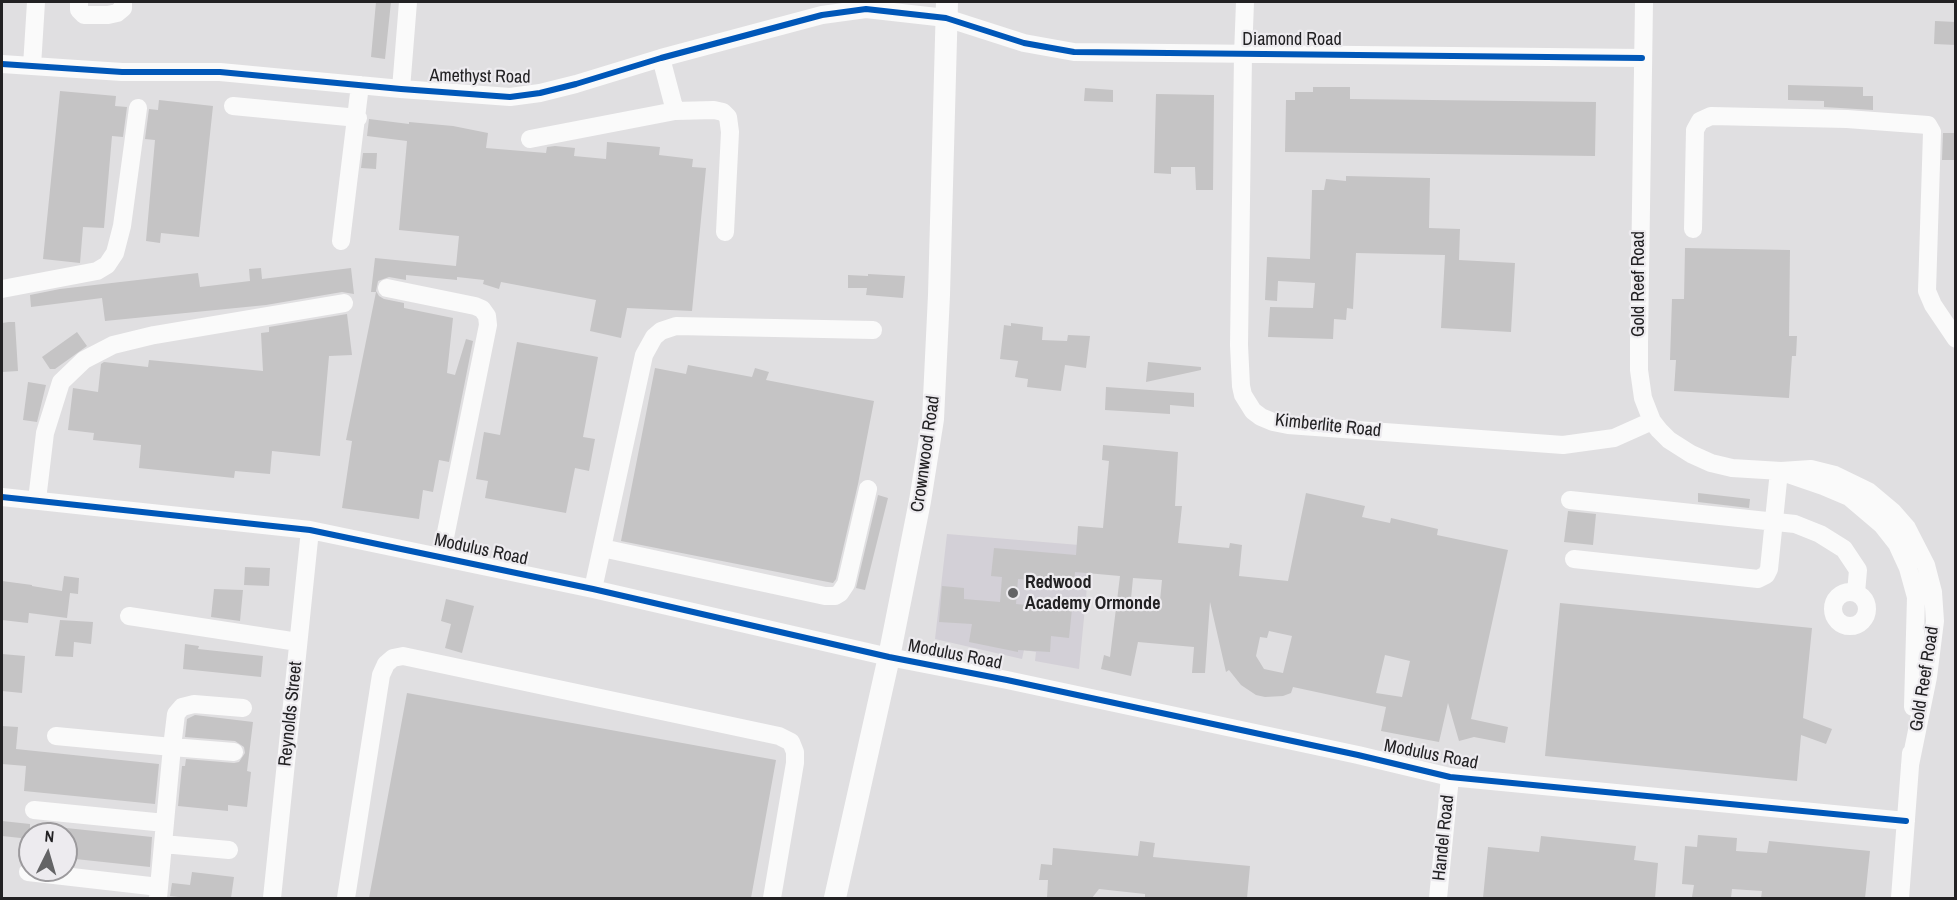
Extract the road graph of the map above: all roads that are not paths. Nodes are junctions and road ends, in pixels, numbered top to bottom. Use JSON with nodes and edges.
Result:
{"nodes":[{"id":1,"x":36,"y":2,"type":"edge"},
{"id":2,"x":79,"y":2,"type":"edge"},
{"id":3,"x":123,"y":2,"type":"edge"},
{"id":4,"x":408,"y":2,"type":"edge"},
{"id":5,"x":1245,"y":2,"type":"edge"},
{"id":6,"x":1644,"y":2,"type":"edge"},
{"id":7,"x":947,"y":10,"type":"edge"},
{"id":8,"x":1243,"y":55,"type":"junction"},
{"id":9,"x":662,"y":58,"type":"junction"},
{"id":10,"x":1642,"y":58,"type":"junction"},
{"id":11,"x":2,"y":64,"type":"edge"},
{"id":12,"x":32,"y":66,"type":"junction"},
{"id":13,"x":360,"y":85,"type":"junction"},
{"id":14,"x":401,"y":89,"type":"junction"},
{"id":15,"x":232,"y":106,"type":"dead end"},
{"id":16,"x":138,"y":108,"type":"dead end"},
{"id":17,"x":675,"y":111,"type":"junction"},
{"id":18,"x":358,"y":118,"type":"junction"},
{"id":19,"x":530,"y":139,"type":"dead end"},
{"id":20,"x":1693,"y":229,"type":"dead end"},
{"id":21,"x":725,"y":232,"type":"dead end"},
{"id":22,"x":341,"y":241,"type":"dead end"},
{"id":23,"x":387,"y":288,"type":"dead end"},
{"id":24,"x":2,"y":289,"type":"edge"},
{"id":25,"x":344,"y":303,"type":"dead end"},
{"id":26,"x":873,"y":330,"type":"dead end"},
{"id":27,"x":1956,"y":339,"type":"edge"},
{"id":28,"x":1652,"y":421,"type":"junction"},
{"id":29,"x":1780,"y":471,"type":"junction"},
{"id":30,"x":868,"y":489,"type":"dead end"},
{"id":31,"x":2,"y":497,"type":"edge"},
{"id":32,"x":37,"y":500,"type":"junction"},
{"id":33,"x":1570,"y":500,"type":"dead end"},
{"id":34,"x":1774,"y":522,"type":"junction"},
{"id":35,"x":310,"y":530,"type":"junction"},
{"id":36,"x":602,"y":548,"type":"junction"},
{"id":37,"x":441,"y":557,"type":"junction"},
{"id":38,"x":1574,"y":559,"type":"dead end"},
{"id":39,"x":593,"y":589,"type":"junction"},
{"id":40,"x":1856,"y":593,"type":"dead end"},
{"id":41,"x":129,"y":616,"type":"dead end"},
{"id":42,"x":298,"y":642,"type":"junction"},
{"id":43,"x":889,"y":657,"type":"junction"},
{"id":44,"x":243,"y":708,"type":"dead end"},
{"id":45,"x":56,"y":735,"type":"dead end"},
{"id":46,"x":172,"y":747,"type":"junction"},
{"id":47,"x":234,"y":752,"type":"dead end"},
{"id":48,"x":1450,"y":777,"type":"junction"},
{"id":49,"x":34,"y":810,"type":"dead end"},
{"id":50,"x":1906,"y":821,"type":"junction"},
{"id":51,"x":165,"y":823,"type":"junction"},
{"id":52,"x":163,"y":844,"type":"junction"},
{"id":53,"x":229,"y":850,"type":"dead end"},
{"id":54,"x":78,"y":880,"type":"edge"},
{"id":55,"x":158,"y":892,"type":"edge"},
{"id":56,"x":272,"y":898,"type":"edge"},
{"id":57,"x":346,"y":898,"type":"edge"},
{"id":58,"x":772,"y":898,"type":"edge"},
{"id":59,"x":835,"y":898,"type":"edge"},
{"id":60,"x":1438,"y":898,"type":"edge"},
{"id":61,"x":1900,"y":898,"type":"edge"}],
"edges":[{"from":1,"to":12,"type":"street"},
{"from":2,"to":3,"type":"street"},
{"from":4,"to":14,"type":"street"},
{"from":5,"to":8,"type":"street","name":"Kimberlite Road"},
{"from":6,"to":10,"type":"street","name":"Gold Reef Road"},
{"from":7,"to":8,"type":"street","name":"Diamond Road"},
{"from":7,"to":9,"type":"street","name":"Amethyst Road"},
{"from":7,"to":43,"type":"main road","name":"Crownwood Road"},
{"from":8,"to":10,"type":"street","name":"Diamond Road"},
{"from":8,"to":28,"type":"street","name":"Kimberlite Road"},
{"from":9,"to":14,"type":"street","name":"Amethyst Road"},
{"from":9,"to":17,"type":"street"},
{"from":10,"to":28,"type":"street","name":"Gold Reef Road"},
{"from":11,"to":12,"type":"street","name":"Amethyst Road"},
{"from":12,"to":13,"type":"street","name":"Amethyst Road"},
{"from":13,"to":14,"type":"street","name":"Amethyst Road"},
{"from":13,"to":18,"type":"street"},
{"from":15,"to":18,"type":"street"},
{"from":16,"to":24,"type":"street"},
{"from":17,"to":19,"type":"street"},
{"from":17,"to":21,"type":"street"},
{"from":18,"to":22,"type":"street"},
{"from":20,"to":27,"type":"street"},
{"from":23,"to":37,"type":"street"},
{"from":25,"to":32,"type":"street"},
{"from":26,"to":36,"type":"street"},
{"from":28,"to":29,"type":"street","name":"Gold Reef Road"},
{"from":29,"to":34,"type":"street"},
{"from":29,"to":50,"type":"street","name":"Gold Reef Road"},
{"from":30,"to":36,"type":"street"},
{"from":31,"to":32,"type":"street","name":"Modulus Road"},
{"from":32,"to":35,"type":"street","name":"Modulus Road"},
{"from":33,"to":34,"type":"street"},
{"from":34,"to":38,"type":"street"},
{"from":34,"to":40,"type":"street"},
{"from":35,"to":37,"type":"street","name":"Modulus Road"},
{"from":35,"to":42,"type":"street","name":"Reynolds Street"},
{"from":36,"to":39,"type":"street"},
{"from":37,"to":39,"type":"street","name":"Modulus Road"},
{"from":39,"to":43,"type":"street","name":"Modulus Road"},
{"from":41,"to":42,"type":"street"},
{"from":42,"to":56,"type":"street","name":"Reynolds Street"},
{"from":43,"to":48,"type":"street","name":"Modulus Road"},
{"from":43,"to":59,"type":"main road","name":"Crownwood Road"},
{"from":44,"to":46,"type":"street"},
{"from":45,"to":46,"type":"street"},
{"from":46,"to":47,"type":"street"},
{"from":46,"to":51,"type":"street"},
{"from":48,"to":50,"type":"street","name":"Modulus Road"},
{"from":48,"to":60,"type":"street","name":"Handel Road"},
{"from":49,"to":51,"type":"street"},
{"from":50,"to":61,"type":"street","name":"Gold Reef Road"},
{"from":51,"to":52,"type":"street"},
{"from":52,"to":53,"type":"street"},
{"from":52,"to":55,"type":"street"},
{"from":54,"to":55,"type":"street"},
{"from":57,"to":58,"type":"street"}]}
